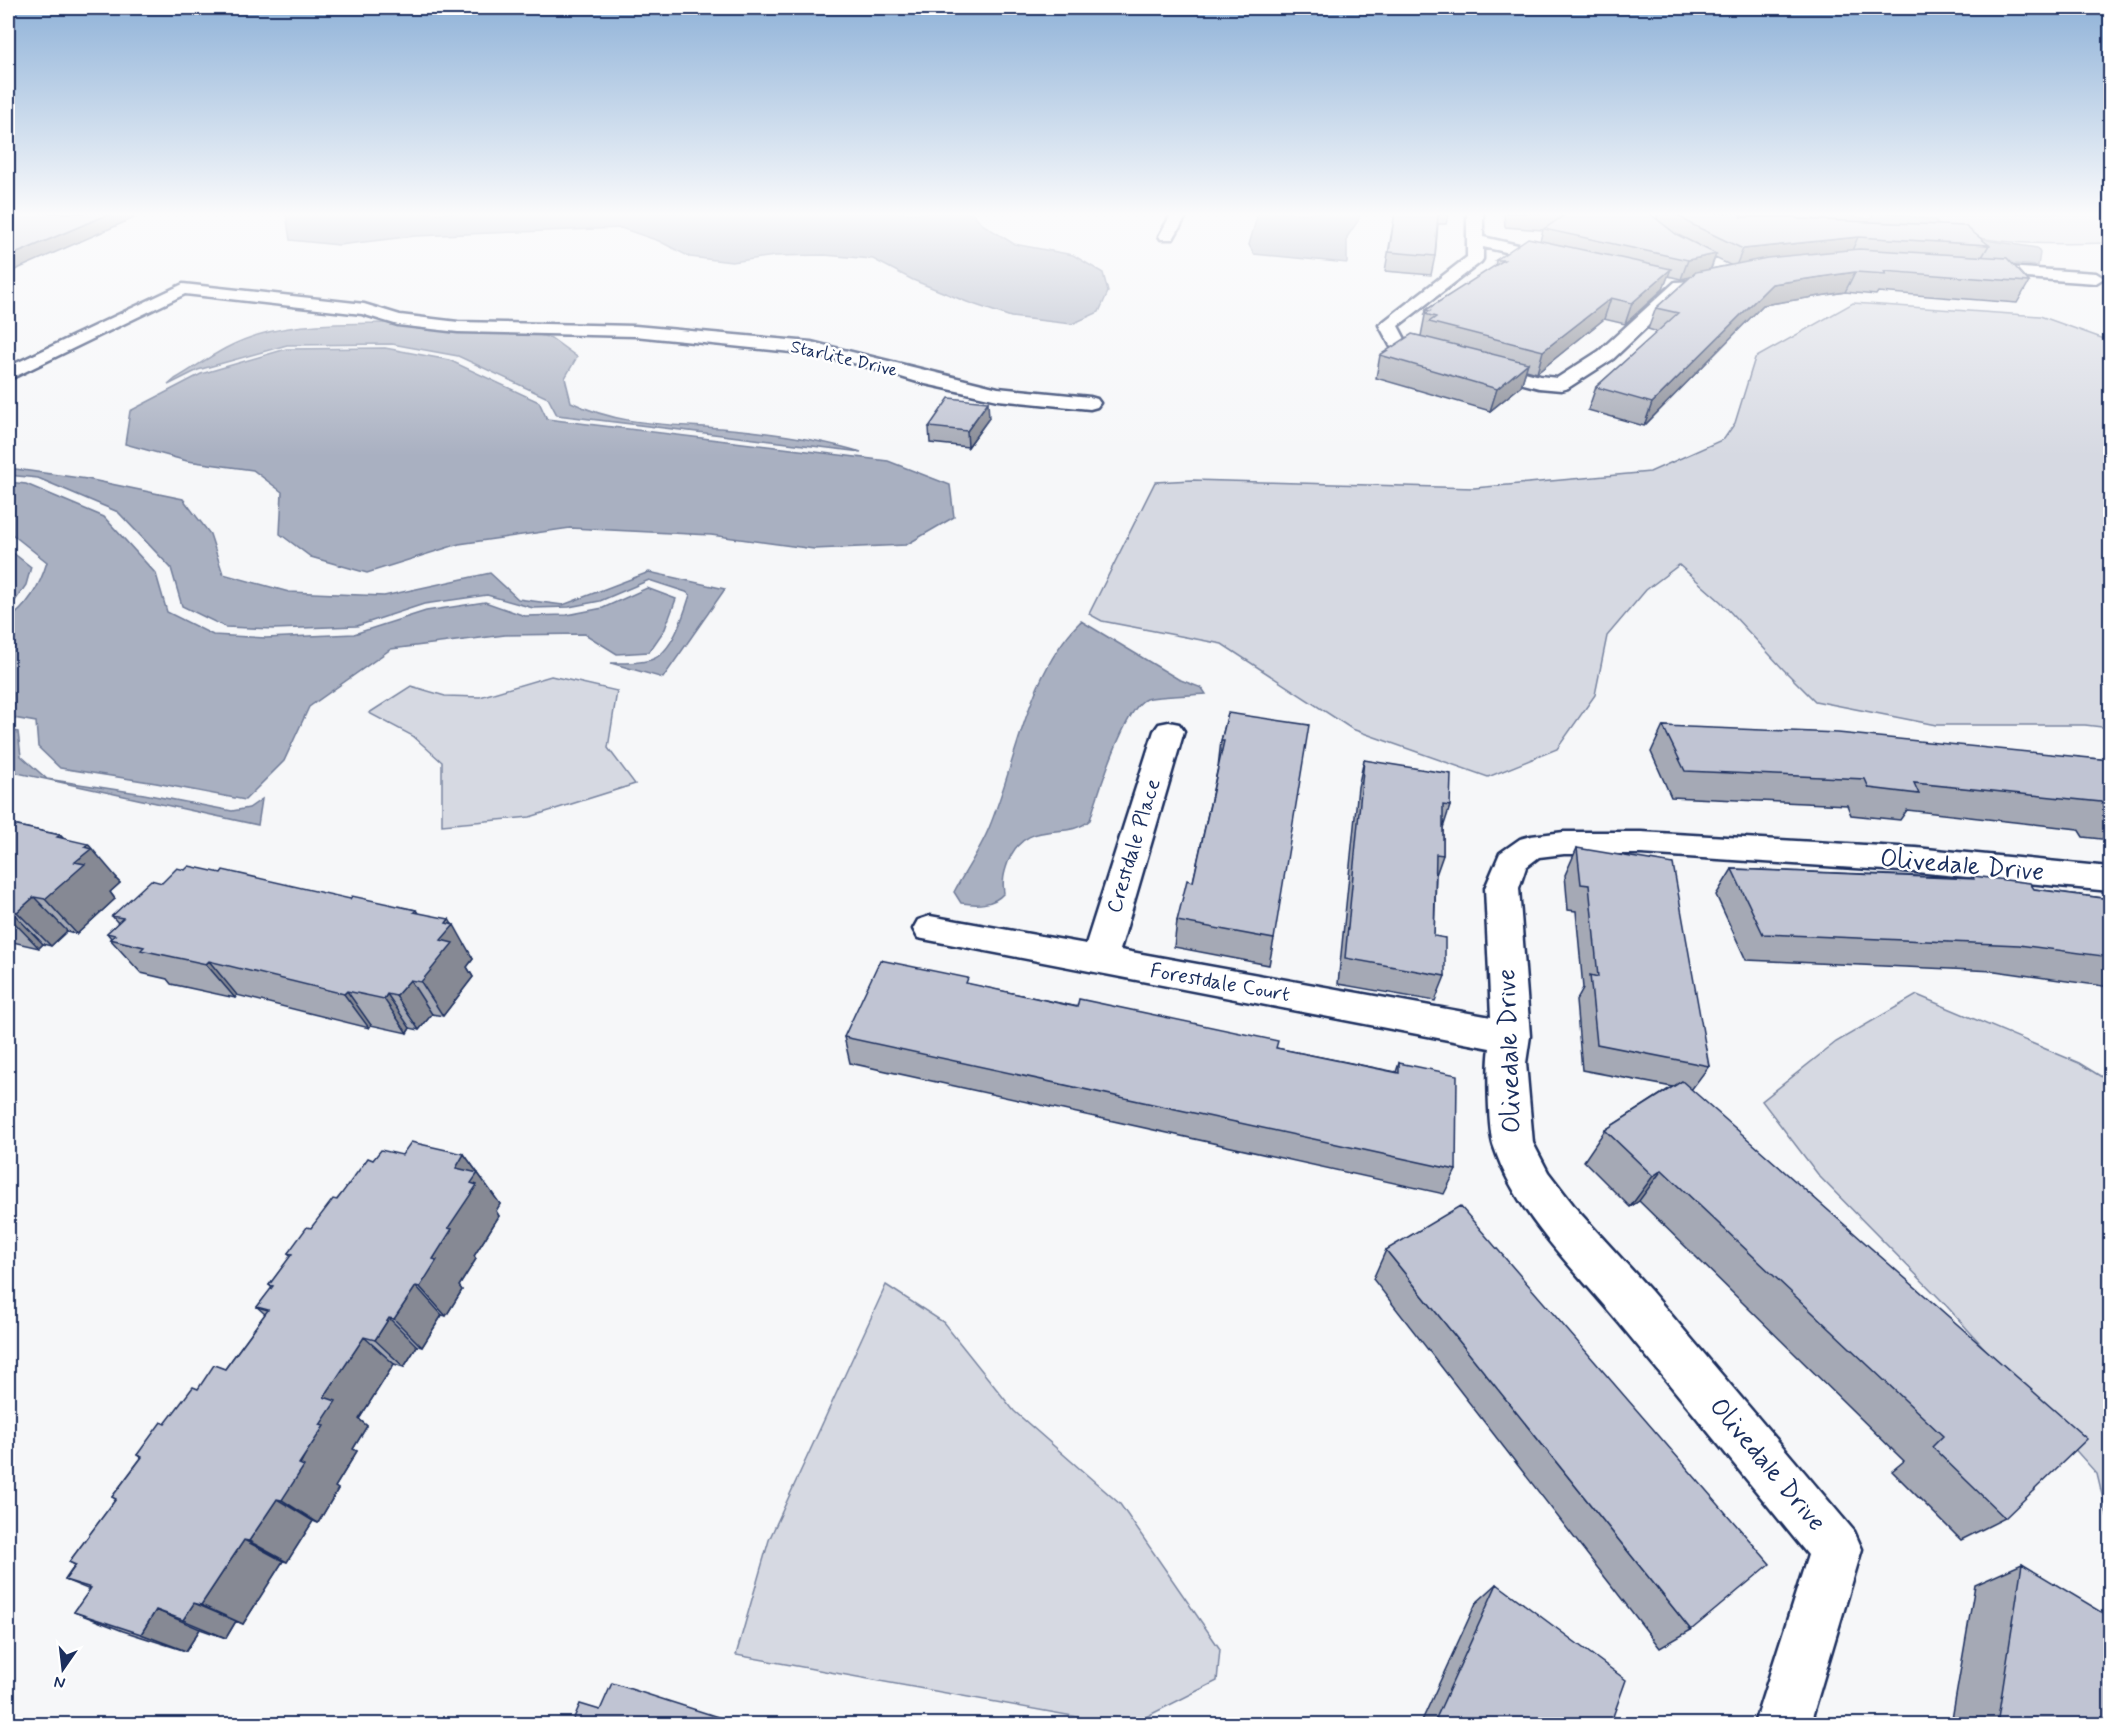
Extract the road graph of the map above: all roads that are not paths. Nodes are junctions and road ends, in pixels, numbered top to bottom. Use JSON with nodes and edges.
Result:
{"nodes":[{"id":1,"x":173,"y":294,"type":"edge"},
{"id":2,"x":227,"y":294,"type":"edge"},
{"id":3,"x":1429,"y":294,"type":"edge"},
{"id":4,"x":1672,"y":294,"type":"edge"},
{"id":5,"x":8,"y":374,"type":"edge"},
{"id":6,"x":1090,"y":403,"type":"dead end"},
{"id":7,"x":1169,"y":731,"type":"dead end"},
{"id":8,"x":2110,"y":879,"type":"edge"},
{"id":9,"x":930,"y":929,"type":"dead end"},
{"id":10,"x":1099,"y":960,"type":"junction"},
{"id":11,"x":1511,"y":1036,"type":"junction"},
{"id":12,"x":1782,"y":1725,"type":"edge"}],
"edges":[{"from":1,"to":5,"type":"street","name":"Starlite Drive"},
{"from":2,"to":6,"type":"street","name":"Starlite Drive"},
{"from":3,"to":4,"type":"street"},
{"from":7,"to":10,"type":"street","name":"Crestdale Place"},
{"from":8,"to":11,"type":"street","name":"Olivedale Drive"},
{"from":9,"to":10,"type":"street","name":"Forestdale Court"},
{"from":10,"to":11,"type":"street","name":"Forestdale Court"},
{"from":11,"to":12,"type":"street","name":"Olivedale Drive"}]}
